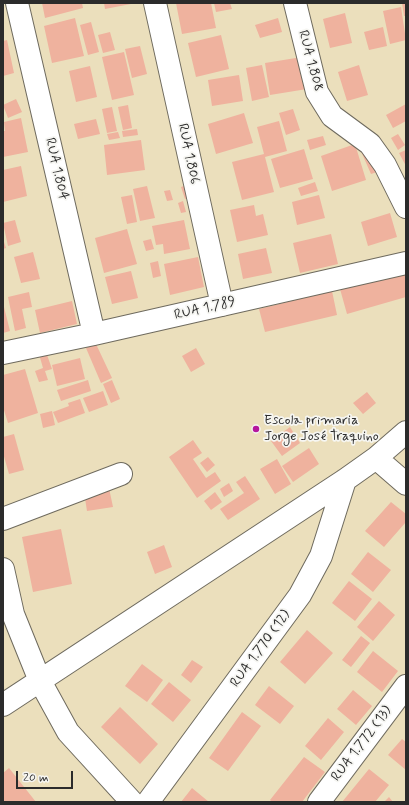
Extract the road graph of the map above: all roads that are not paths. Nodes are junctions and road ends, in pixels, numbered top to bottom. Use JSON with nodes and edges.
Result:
{"nodes":[{"id":1,"x":17,"y":3,"type":"edge"},
{"id":2,"x":155,"y":3,"type":"edge"},
{"id":3,"x":295,"y":3,"type":"edge"},
{"id":4,"x":406,"y":207,"type":"edge"},
{"id":5,"x":406,"y":263,"type":"edge"},
{"id":6,"x":222,"y":305,"type":"junction"},
{"id":7,"x":94,"y":334,"type":"junction"},
{"id":8,"x":3,"y":353,"type":"edge"},
{"id":9,"x":406,"y":432,"type":"edge"},
{"id":10,"x":376,"y":458,"type":"junction"},
{"id":11,"x":121,"y":474,"type":"dead end"},
{"id":12,"x":345,"y":480,"type":"junction"},
{"id":13,"x":406,"y":484,"type":"edge"},
{"id":14,"x":3,"y":519,"type":"edge"},
{"id":15,"x":3,"y":569,"type":"edge"},
{"id":16,"x":8,"y":615,"type":"edge"},
{"id":17,"x":40,"y":681,"type":"junction"},
{"id":18,"x":406,"y":686,"type":"edge"},
{"id":19,"x":3,"y":705,"type":"edge"},
{"id":20,"x":132,"y":802,"type":"edge"},
{"id":21,"x":148,"y":802,"type":"edge"},
{"id":22,"x":319,"y":802,"type":"edge"}],
"edges":[{"from":1,"to":7,"type":"street","name":"RUA 1.804"},
{"from":2,"to":6,"type":"street","name":"RUA 1.806"},
{"from":3,"to":4,"type":"street","name":"RUA 1.808"},
{"from":5,"to":6,"type":"street","name":"RUA 1.789"},
{"from":6,"to":7,"type":"street","name":"RUA 1.789"},
{"from":7,"to":8,"type":"street","name":"RUA 1.789"},
{"from":9,"to":10,"type":"street"},
{"from":10,"to":12,"type":"street"},
{"from":10,"to":13,"type":"street"},
{"from":11,"to":14,"type":"street"},
{"from":12,"to":17,"type":"street"},
{"from":12,"to":21,"type":"street","name":"RUA 1.770 (12)"},
{"from":15,"to":16,"type":"street"},
{"from":16,"to":17,"type":"street"},
{"from":17,"to":19,"type":"street"},
{"from":17,"to":20,"type":"street"},
{"from":18,"to":22,"type":"street","name":"RUA 1.772 (13)"}]}
